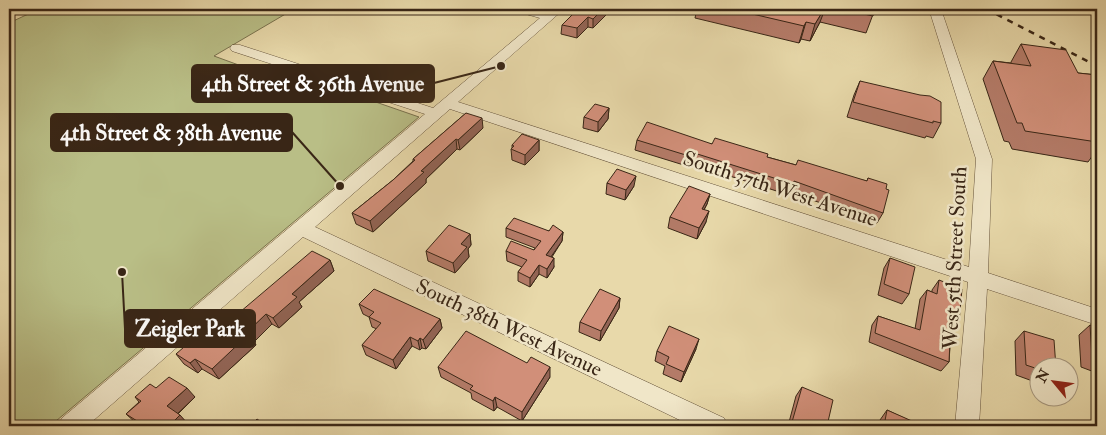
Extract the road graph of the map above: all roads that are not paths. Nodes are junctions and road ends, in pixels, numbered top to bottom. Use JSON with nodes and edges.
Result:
{"nodes":[{"id":1,"x":519,"y":9,"type":"edge"},
{"id":2,"x":935,"y":9,"type":"edge"},
{"id":3,"x":554,"y":13,"type":"edge"},
{"id":4,"x":236,"y":48,"type":"dead end"},
{"id":5,"x":443,"y":109,"type":"junction"},
{"id":6,"x":302,"y":229,"type":"junction"},
{"id":7,"x":978,"y":278,"type":"junction"},
{"id":8,"x":1097,"y":317,"type":"edge"},
{"id":9,"x":70,"y":426,"type":"edge"},
{"id":10,"x":716,"y":426,"type":"edge"},
{"id":11,"x":967,"y":426,"type":"edge"}],
"edges":[{"from":1,"to":3,"type":"street"},
{"from":2,"to":7,"type":"street","name":"West 5th Street South"},
{"from":3,"to":5,"type":"street"},
{"from":4,"to":5,"type":"street","name":"South 37th West Avenue"},
{"from":5,"to":6,"type":"street"},
{"from":5,"to":7,"type":"street","name":"South 37th West Avenue"},
{"from":6,"to":9,"type":"street"},
{"from":6,"to":10,"type":"street","name":"South 38th West Avenue"},
{"from":7,"to":8,"type":"street","name":"South 37th West Avenue"},
{"from":7,"to":11,"type":"street","name":"West 5th Street South"}]}
